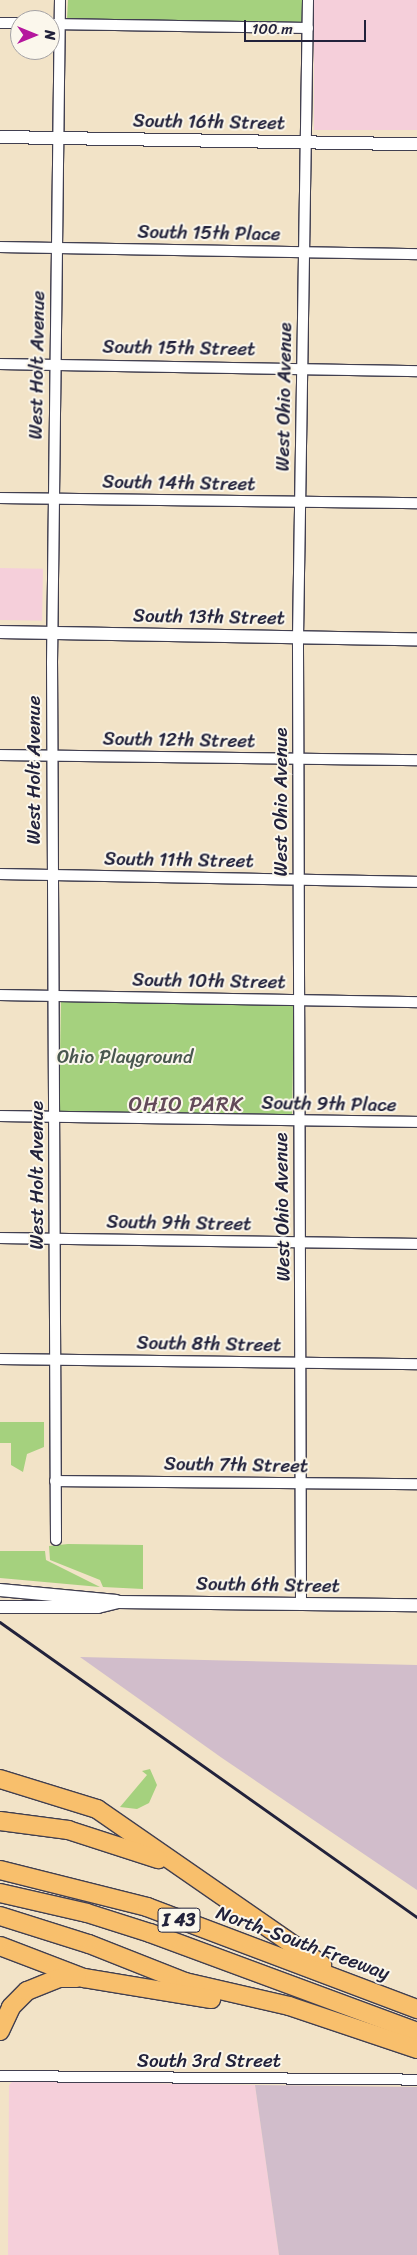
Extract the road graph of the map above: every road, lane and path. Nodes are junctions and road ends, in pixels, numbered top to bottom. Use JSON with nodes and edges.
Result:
{"nodes":[{"id":1,"x":308,"y":0,"type":"edge"},
{"id":2,"x":60,"y":24,"type":"edge"},
{"id":3,"x":308,"y":28,"type":"junction"},
{"id":4,"x":56,"y":60,"type":"edge"},
{"id":5,"x":0,"y":137,"type":"edge"},
{"id":6,"x":59,"y":138,"type":"junction"},
{"id":7,"x":306,"y":142,"type":"junction"},
{"id":8,"x":417,"y":144,"type":"edge"},
{"id":9,"x":0,"y":247,"type":"edge"},
{"id":10,"x":56,"y":248,"type":"junction"},
{"id":11,"x":303,"y":252,"type":"junction"},
{"id":12,"x":417,"y":254,"type":"edge"},
{"id":13,"x":0,"y":364,"type":"edge"},
{"id":14,"x":55,"y":364,"type":"junction"},
{"id":15,"x":303,"y":368,"type":"junction"},
{"id":16,"x":417,"y":371,"type":"edge"},
{"id":17,"x":0,"y":498,"type":"edge"},
{"id":18,"x":53,"y":498,"type":"junction"},
{"id":19,"x":300,"y":502,"type":"junction"},
{"id":20,"x":417,"y":503,"type":"edge"},
{"id":21,"x":0,"y":632,"type":"edge"},
{"id":22,"x":52,"y":633,"type":"junction"},
{"id":23,"x":298,"y":637,"type":"junction"},
{"id":24,"x":417,"y":639,"type":"edge"},
{"id":25,"x":0,"y":755,"type":"edge"},
{"id":26,"x":52,"y":756,"type":"junction"},
{"id":27,"x":299,"y":758,"type":"junction"},
{"id":28,"x":417,"y":760,"type":"edge"},
{"id":29,"x":0,"y":874,"type":"edge"},
{"id":30,"x":52,"y":875,"type":"junction"},
{"id":31,"x":298,"y":880,"type":"junction"},
{"id":32,"x":417,"y":882,"type":"edge"},
{"id":33,"x":0,"y":995,"type":"edge"},
{"id":34,"x":54,"y":996,"type":"junction"},
{"id":35,"x":298,"y":1000,"type":"junction"},
{"id":36,"x":417,"y":1002,"type":"edge"},
{"id":37,"x":0,"y":1116,"type":"edge"},
{"id":38,"x":54,"y":1117,"type":"junction"},
{"id":39,"x":299,"y":1121,"type":"junction"},
{"id":40,"x":417,"y":1122,"type":"edge"},
{"id":41,"x":0,"y":1238,"type":"edge"},
{"id":42,"x":55,"y":1239,"type":"junction"},
{"id":43,"x":300,"y":1242,"type":"junction"},
{"id":44,"x":417,"y":1244,"type":"edge"},
{"id":45,"x":0,"y":1359,"type":"edge"},
{"id":46,"x":55,"y":1359,"type":"junction"},
{"id":47,"x":301,"y":1363,"type":"junction"},
{"id":48,"x":417,"y":1364,"type":"edge"},
{"id":49,"x":55,"y":1481,"type":"junction"},
{"id":50,"x":301,"y":1484,"type":"junction"},
{"id":51,"x":417,"y":1484,"type":"edge"},
{"id":52,"x":56,"y":1540,"type":"dead end"},
{"id":53,"x":0,"y":1590,"type":"edge"},
{"id":54,"x":118,"y":1602,"type":"junction"},
{"id":55,"x":301,"y":1604,"type":"junction"},
{"id":56,"x":417,"y":1605,"type":"edge"},
{"id":57,"x":0,"y":1607,"type":"edge"},
{"id":58,"x":0,"y":1779,"type":"edge"},
{"id":59,"x":0,"y":1821,"type":"edge"},
{"id":60,"x":2,"y":1870,"type":"edge"},
{"id":61,"x":189,"y":1871,"type":"junction"},
{"id":62,"x":7,"y":1894,"type":"edge"},
{"id":63,"x":7,"y":1918,"type":"edge"},
{"id":64,"x":0,"y":1946,"type":"edge"},
{"id":65,"x":84,"y":1978,"type":"junction"},
{"id":66,"x":350,"y":1982,"type":"junction"},
{"id":67,"x":289,"y":2006,"type":"junction"},
{"id":68,"x":417,"y":2009,"type":"edge"},
{"id":69,"x":355,"y":2019,"type":"junction"},
{"id":70,"x":0,"y":2031,"type":"edge"},
{"id":71,"x":417,"y":2032,"type":"edge"},
{"id":72,"x":417,"y":2049,"type":"edge"},
{"id":73,"x":0,"y":2076,"type":"edge"},
{"id":74,"x":417,"y":2080,"type":"edge"}],
"edges":[{"from":1,"to":3,"type":"street","name":"West Ohio Avenue"},
{"from":2,"to":3,"type":"street"},
{"from":3,"to":7,"type":"street","name":"West Ohio Avenue"},
{"from":4,"to":6,"type":"street","name":"West Holt Avenue"},
{"from":5,"to":6,"type":"street","name":"South 16th Street"},
{"from":6,"to":7,"type":"street","name":"South 16th Street"},
{"from":6,"to":10,"type":"street","name":"West Holt Avenue"},
{"from":7,"to":8,"type":"street","name":"South 16th Street"},
{"from":7,"to":11,"type":"street","name":"West Ohio Avenue"},
{"from":9,"to":10,"type":"street","name":"South 15th Place"},
{"from":10,"to":11,"type":"street","name":"South 15th Place"},
{"from":10,"to":14,"type":"street","name":"West Holt Avenue"},
{"from":11,"to":12,"type":"street","name":"South 15th Place"},
{"from":11,"to":15,"type":"street","name":"West Ohio Avenue"},
{"from":13,"to":14,"type":"street","name":"South 15th Street"},
{"from":14,"to":15,"type":"street","name":"South 15th Street"},
{"from":14,"to":18,"type":"street","name":"West Holt Avenue"},
{"from":15,"to":16,"type":"street","name":"South 15th Street"},
{"from":15,"to":19,"type":"street","name":"West Ohio Avenue"},
{"from":17,"to":18,"type":"street","name":"South 14th Street"},
{"from":18,"to":19,"type":"street","name":"South 14th Street"},
{"from":18,"to":22,"type":"street","name":"West Holt Avenue"},
{"from":19,"to":20,"type":"street","name":"South 14th Street"},
{"from":19,"to":23,"type":"street","name":"West Ohio Avenue"},
{"from":21,"to":22,"type":"street","name":"South 13th Street"},
{"from":22,"to":23,"type":"street","name":"South 13th Street"},
{"from":22,"to":26,"type":"street","name":"West Holt Avenue"},
{"from":23,"to":24,"type":"street","name":"South 13th Street"},
{"from":23,"to":27,"type":"street","name":"West Ohio Avenue"},
{"from":25,"to":26,"type":"street","name":"South 12th Street"},
{"from":26,"to":27,"type":"street","name":"South 12th Street"},
{"from":26,"to":30,"type":"street","name":"West Holt Avenue"},
{"from":27,"to":28,"type":"street","name":"South 12th Street"},
{"from":27,"to":31,"type":"street","name":"West Ohio Avenue"},
{"from":29,"to":30,"type":"street","name":"South 11th Street"},
{"from":30,"to":31,"type":"street","name":"South 11th Street"},
{"from":30,"to":34,"type":"street","name":"West Holt Avenue"},
{"from":31,"to":32,"type":"street","name":"South 11th Street"},
{"from":31,"to":35,"type":"street","name":"West Ohio Avenue"},
{"from":33,"to":34,"type":"street","name":"South 10th Street"},
{"from":34,"to":35,"type":"street","name":"South 10th Street"},
{"from":34,"to":38,"type":"street","name":"West Holt Avenue"},
{"from":35,"to":36,"type":"street","name":"South 10th Street"},
{"from":35,"to":39,"type":"street","name":"West Ohio Avenue"},
{"from":37,"to":38,"type":"street","name":"South 9th Place"},
{"from":38,"to":39,"type":"street","name":"South 9th Place"},
{"from":38,"to":42,"type":"street","name":"West Holt Avenue"},
{"from":39,"to":40,"type":"street","name":"South 9th Place"},
{"from":39,"to":43,"type":"street","name":"West Ohio Avenue"},
{"from":41,"to":42,"type":"street","name":"South 9th Street"},
{"from":42,"to":43,"type":"street","name":"South 9th Street"},
{"from":42,"to":46,"type":"street","name":"West Holt Avenue"},
{"from":43,"to":44,"type":"street","name":"South 9th Street"},
{"from":43,"to":47,"type":"street","name":"West Ohio Avenue"},
{"from":45,"to":46,"type":"street","name":"South 8th Street"},
{"from":46,"to":47,"type":"street","name":"South 8th Street"},
{"from":46,"to":49,"type":"street","name":"West Holt Avenue"},
{"from":47,"to":48,"type":"street","name":"South 8th Street"},
{"from":47,"to":50,"type":"street","name":"West Ohio Avenue"},
{"from":49,"to":50,"type":"street","name":"South 7th Street"},
{"from":49,"to":52,"type":"street","name":"West Holt Avenue"},
{"from":50,"to":51,"type":"street","name":"South 7th Street"},
{"from":50,"to":55,"type":"street","name":"West Ohio Avenue"},
{"from":53,"to":54,"type":"street","name":"South 6th Street"},
{"from":54,"to":55,"type":"street","name":"South 6th Street"},
{"from":54,"to":57,"type":"street","name":"South 6th Street"},
{"from":55,"to":56,"type":"street","name":"South 6th Street"},
{"from":58,"to":61,"type":"highway"},
{"from":59,"to":61,"type":"highway"},
{"from":60,"to":66,"type":"highway","name":"North-South Freeway","number":"I 43"},
{"from":61,"to":66,"type":"highway"},
{"from":62,"to":69,"type":"highway","number":"I 43"},
{"from":63,"to":67,"type":"highway"},
{"from":64,"to":65,"type":"highway"},
{"from":65,"to":67,"type":"highway"},
{"from":65,"to":70,"type":"highway"},
{"from":66,"to":68,"type":"highway","name":"North-South Freeway","number":"I 43"},
{"from":67,"to":69,"type":"highway"},
{"from":69,"to":71,"type":"highway","number":"I 43"},
{"from":69,"to":72,"type":"highway"},
{"from":73,"to":74,"type":"street","name":"South 3rd Street"}]}
